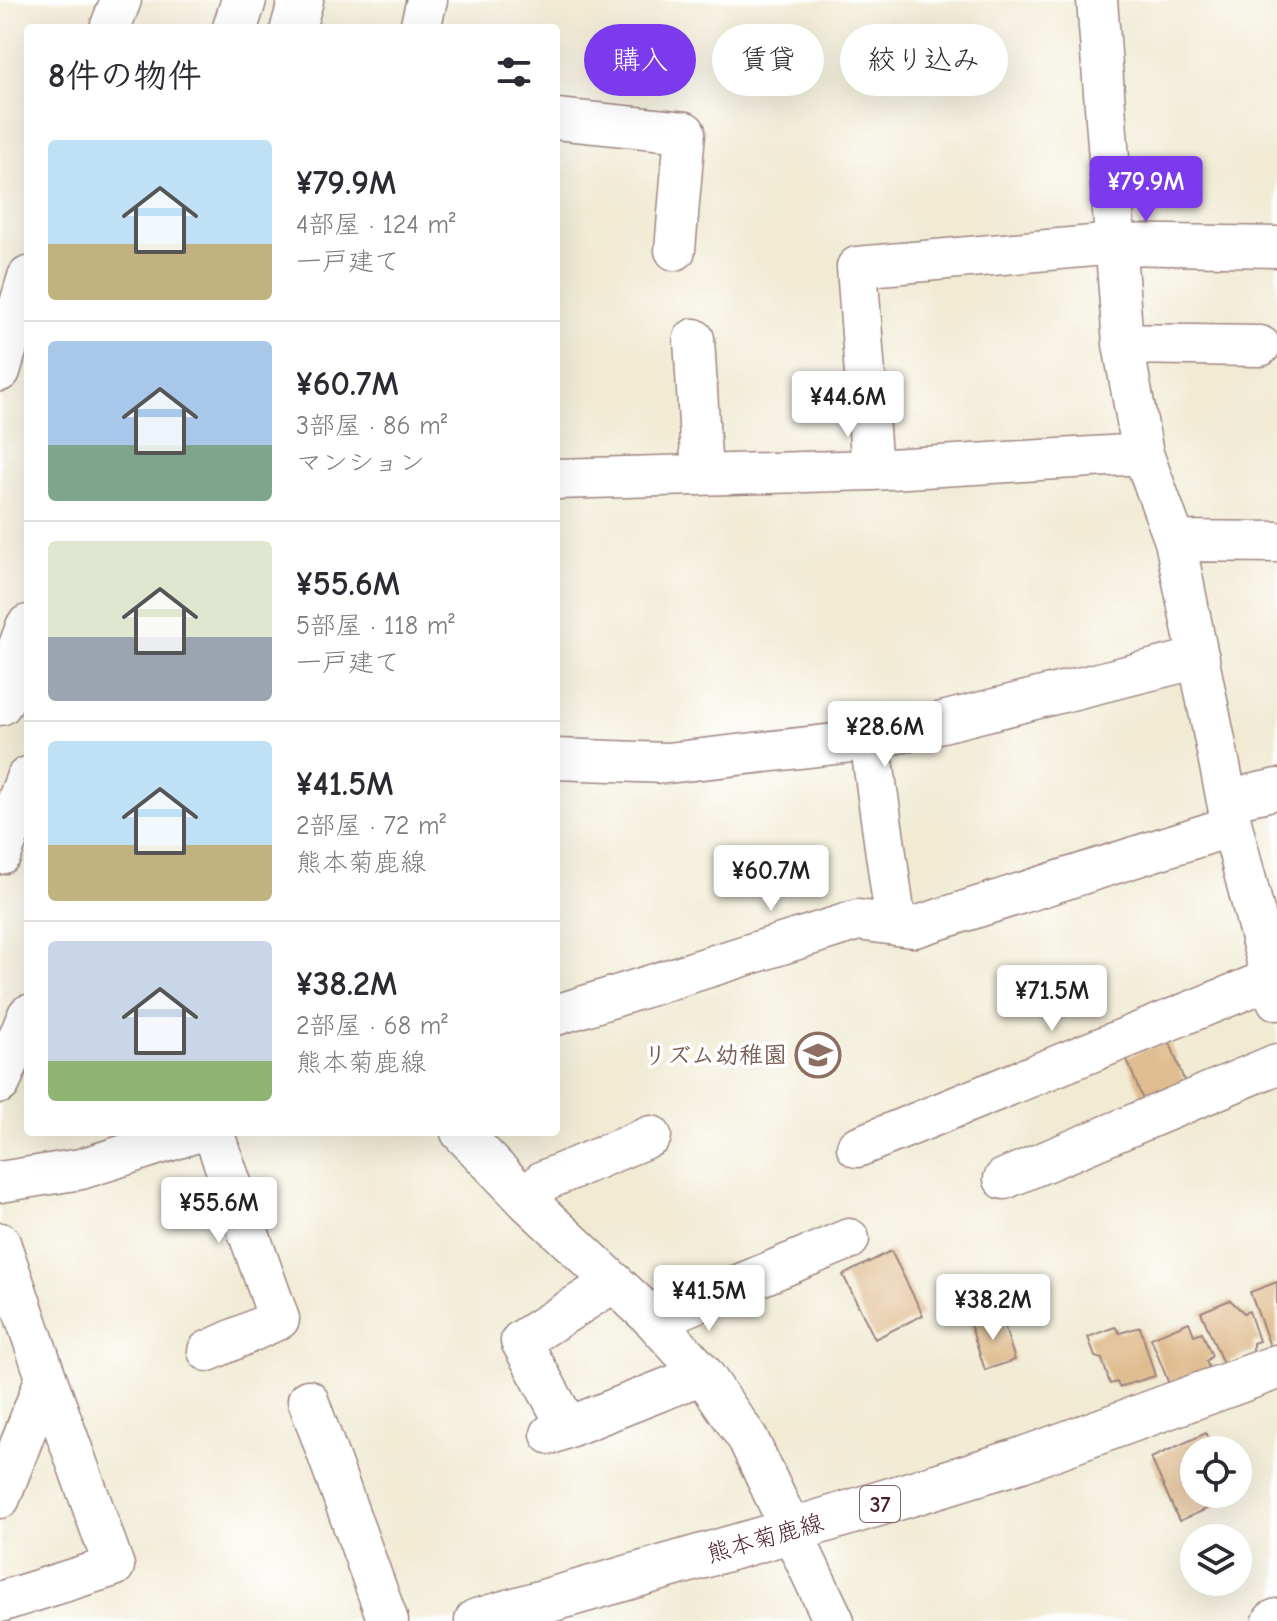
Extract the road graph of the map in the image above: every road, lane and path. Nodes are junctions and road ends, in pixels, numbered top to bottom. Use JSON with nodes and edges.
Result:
{"nodes":[{"id":1,"x":121,"y":0,"type":"edge"},
{"id":2,"x":244,"y":0,"type":"edge"},
{"id":3,"x":301,"y":0,"type":"edge"},
{"id":4,"x":427,"y":0,"type":"edge"},
{"id":5,"x":1097,"y":0,"type":"edge"},
{"id":6,"x":112,"y":24,"type":"edge"},
{"id":7,"x":236,"y":24,"type":"edge"},
{"id":8,"x":294,"y":24,"type":"edge"},
{"id":9,"x":421,"y":24,"type":"edge"},
{"id":10,"x":560,"y":119,"type":"edge"},
{"id":11,"x":1115,"y":244,"type":"junction"},
{"id":12,"x":1277,"y":247,"type":"edge"},
{"id":13,"x":675,"y":250,"type":"dead end"},
{"id":14,"x":24,"y":297,"type":"edge"},
{"id":15,"x":694,"y":339,"type":"dead end"},
{"id":16,"x":1123,"y":344,"type":"junction"},
{"id":17,"x":1260,"y":346,"type":"dead end"},
{"id":18,"x":13,"y":353,"type":"edge"},
{"id":19,"x":1143,"y":454,"type":"junction"},
{"id":20,"x":872,"y":470,"type":"junction"},
{"id":21,"x":702,"y":475,"type":"junction"},
{"id":22,"x":560,"y":479,"type":"edge"},
{"id":23,"x":1175,"y":541,"type":"junction"},
{"id":24,"x":1277,"y":542,"type":"edge"},
{"id":25,"x":24,"y":638,"type":"edge"},
{"id":26,"x":1199,"y":658,"type":"junction"},
{"id":27,"x":0,"y":703,"type":"edge"},
{"id":28,"x":870,"y":740,"type":"junction"},
{"id":29,"x":560,"y":759,"type":"edge"},
{"id":30,"x":24,"y":789,"type":"edge"},
{"id":31,"x":1277,"y":789,"type":"edge"},
{"id":32,"x":1229,"y":813,"type":"junction"},
{"id":33,"x":0,"y":852,"type":"edge"},
{"id":34,"x":896,"y":925,"type":"junction"},
{"id":35,"x":1274,"y":989,"type":"edge"},
{"id":36,"x":560,"y":1014,"type":"edge"},
{"id":37,"x":24,"y":1025,"type":"edge"},
{"id":38,"x":1277,"y":1064,"type":"edge"},
{"id":39,"x":0,"y":1083,"type":"edge"},
{"id":40,"x":184,"y":1136,"type":"edge"},
{"id":41,"x":214,"y":1136,"type":"edge"},
{"id":42,"x":465,"y":1136,"type":"edge"},
{"id":43,"x":651,"y":1136,"type":"dead end"},
{"id":44,"x":857,"y":1147,"type":"dead end"},
{"id":45,"x":1004,"y":1179,"type":"dead end"},
{"id":46,"x":0,"y":1182,"type":"edge"},
{"id":47,"x":528,"y":1202,"type":"junction"},
{"id":48,"x":849,"y":1239,"type":"dead end"},
{"id":49,"x":0,"y":1243,"type":"edge"},
{"id":50,"x":614,"y":1282,"type":"junction"},
{"id":51,"x":654,"y":1320,"type":"junction"},
{"id":52,"x":208,"y":1351,"type":"dead end"},
{"id":53,"x":1277,"y":1367,"type":"edge"},
{"id":54,"x":703,"y":1374,"type":"junction"},
{"id":55,"x":46,"y":1377,"type":"junction"},
{"id":56,"x":308,"y":1400,"type":"dead end"},
{"id":57,"x":0,"y":1498,"type":"edge"},
{"id":58,"x":790,"y":1531,"type":"junction"},
{"id":59,"x":0,"y":1602,"type":"edge"},
{"id":60,"x":388,"y":1621,"type":"edge"},
{"id":61,"x":477,"y":1621,"type":"edge"},
{"id":62,"x":834,"y":1621,"type":"edge"}],
"edges":[{"from":1,"to":6,"type":"street"},
{"from":2,"to":7,"type":"main road"},
{"from":3,"to":8,"type":"main road"},
{"from":4,"to":9,"type":"street"},
{"from":5,"to":11,"type":"street"},
{"from":10,"to":13,"type":"street"},
{"from":11,"to":12,"type":"street"},
{"from":11,"to":16,"type":"street"},
{"from":11,"to":20,"type":"street"},
{"from":14,"to":18,"type":"street"},
{"from":15,"to":21,"type":"street"},
{"from":16,"to":17,"type":"street"},
{"from":16,"to":19,"type":"street"},
{"from":19,"to":20,"type":"street"},
{"from":19,"to":23,"type":"street"},
{"from":20,"to":21,"type":"street"},
{"from":21,"to":22,"type":"street"},
{"from":23,"to":24,"type":"street"},
{"from":23,"to":26,"type":"street"},
{"from":25,"to":27,"type":"main road"},
{"from":26,"to":28,"type":"street"},
{"from":26,"to":32,"type":"street"},
{"from":28,"to":29,"type":"street"},
{"from":28,"to":34,"type":"street"},
{"from":30,"to":33,"type":"main road"},
{"from":31,"to":32,"type":"street"},
{"from":32,"to":34,"type":"street"},
{"from":32,"to":35,"type":"street"},
{"from":34,"to":36,"type":"street"},
{"from":35,"to":44,"type":"street"},
{"from":37,"to":39,"type":"street"},
{"from":38,"to":45,"type":"street"},
{"from":40,"to":46,"type":"street"},
{"from":41,"to":52,"type":"street"},
{"from":42,"to":47,"type":"street"},
{"from":43,"to":47,"type":"street"},
{"from":47,"to":50,"type":"street"},
{"from":48,"to":51,"type":"street"},
{"from":49,"to":55,"type":"street"},
{"from":50,"to":51,"type":"street"},
{"from":50,"to":54,"type":"street"},
{"from":51,"to":54,"type":"street"},
{"from":53,"to":58,"type":"main road","name":"熊本菊鹿線","number":"37"},
{"from":54,"to":58,"type":"street"},
{"from":55,"to":57,"type":"street"},
{"from":55,"to":59,"type":"street"},
{"from":56,"to":60,"type":"street"},
{"from":58,"to":61,"type":"main road","name":"熊本菊鹿線","number":"37"},
{"from":58,"to":62,"type":"street"}]}
